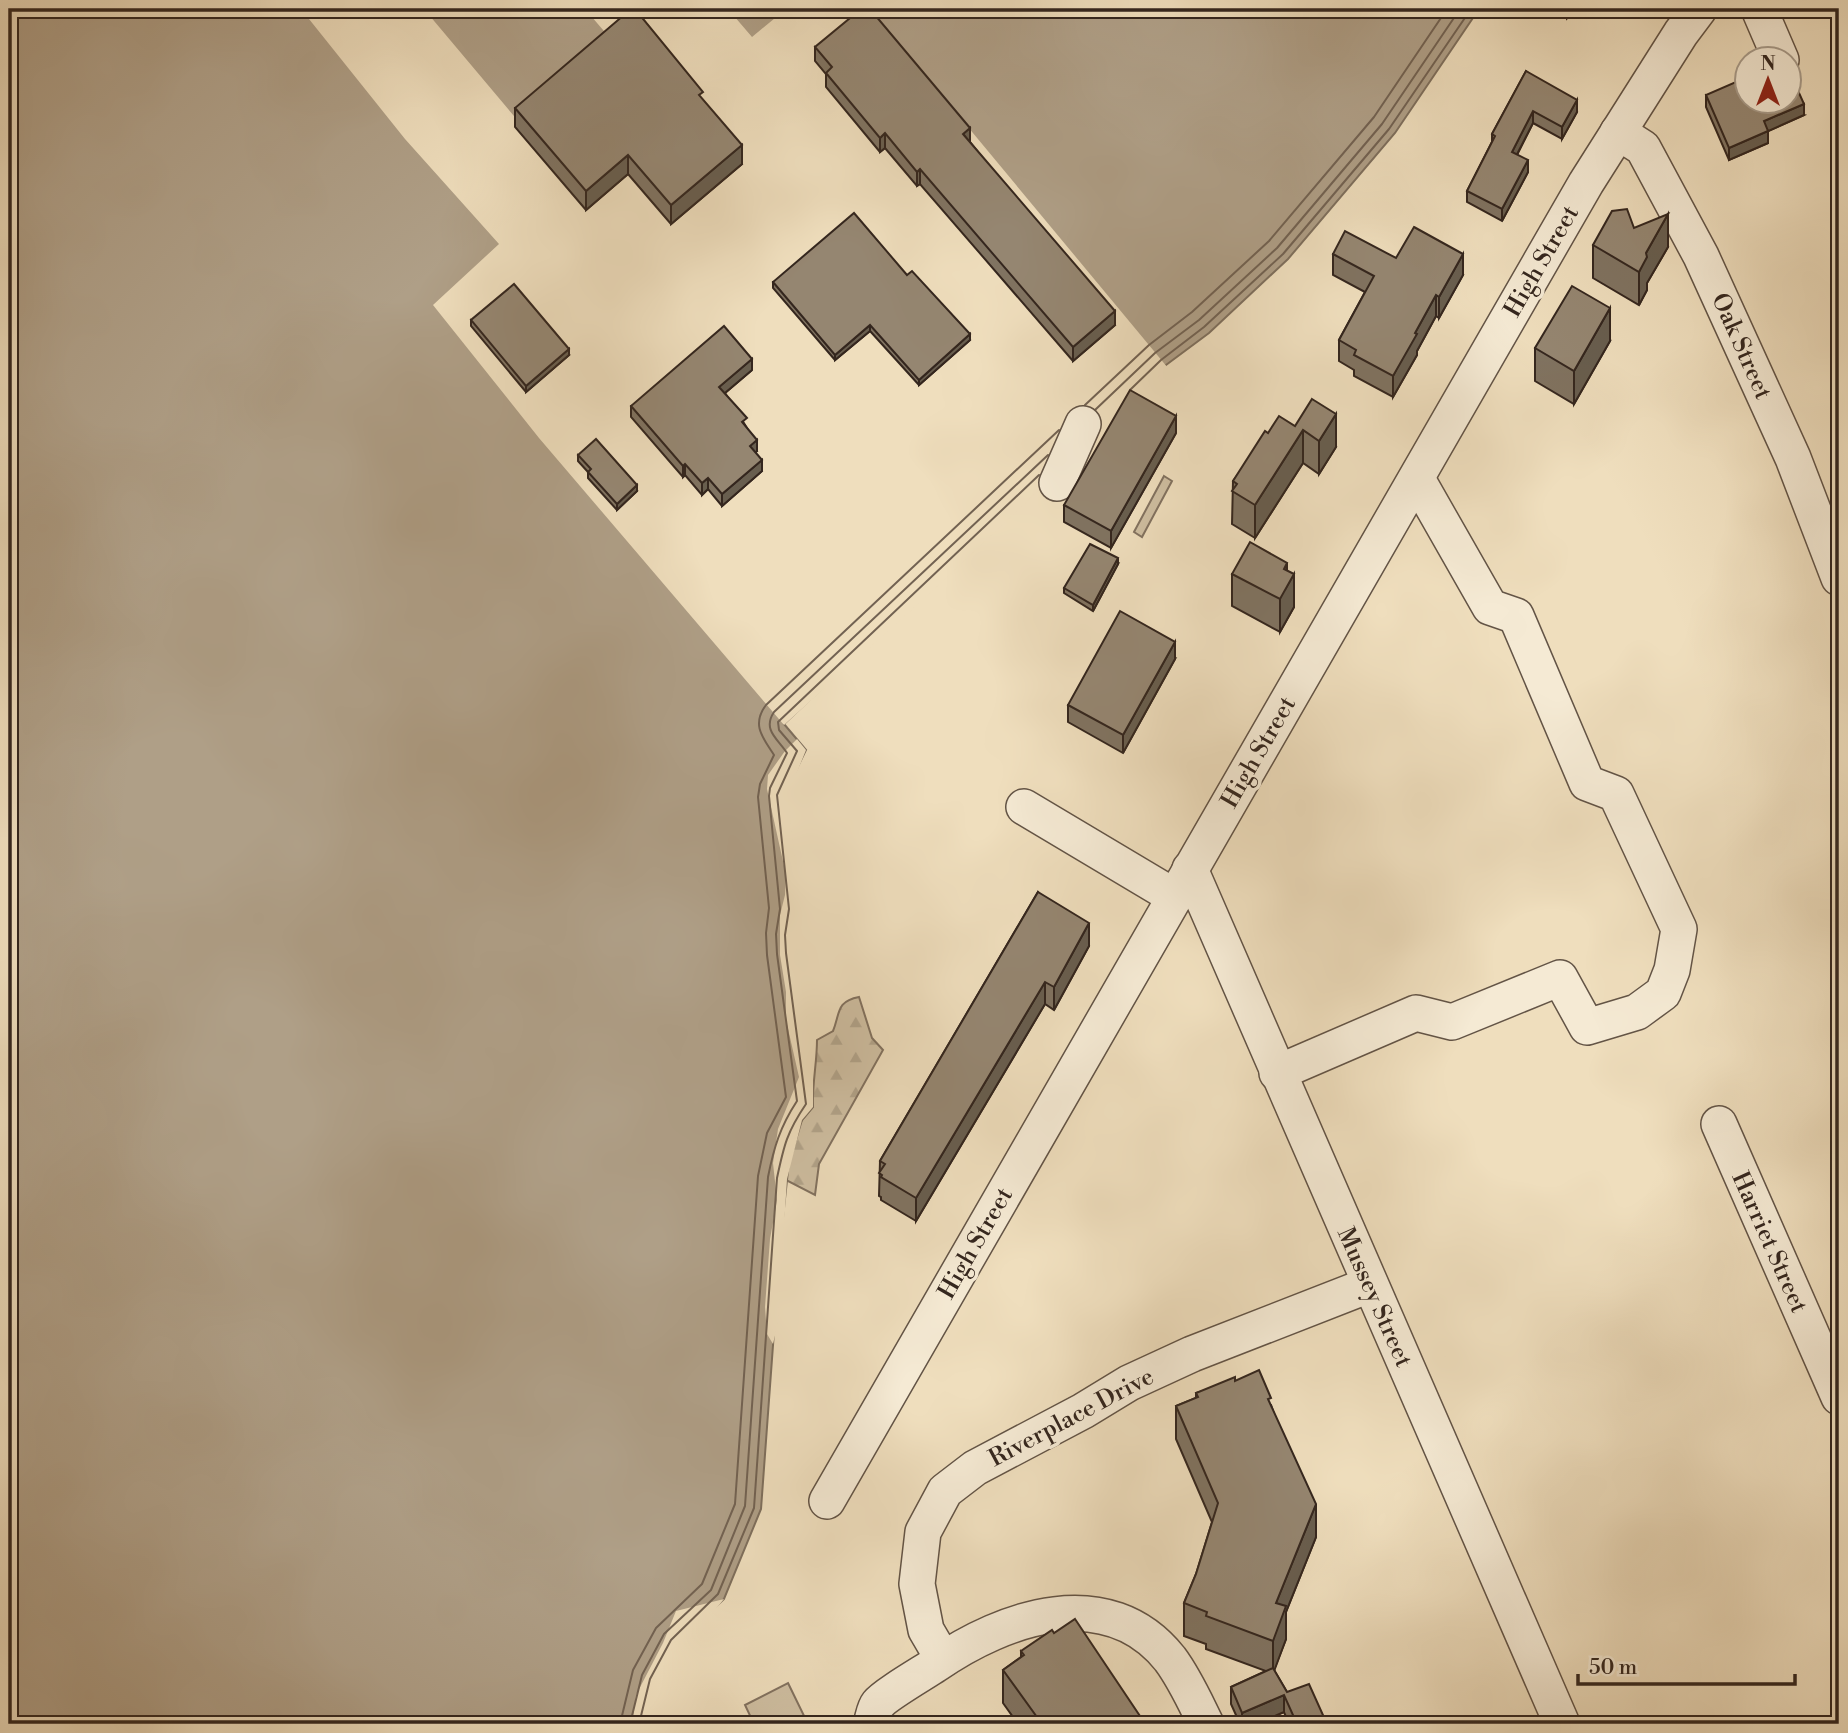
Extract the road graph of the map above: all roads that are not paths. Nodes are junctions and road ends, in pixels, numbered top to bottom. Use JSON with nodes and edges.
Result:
{"nodes":[{"id":1,"x":1699,"y":9,"type":"edge"},
{"id":2,"x":1759,"y":9,"type":"edge"},
{"id":3,"x":1776,"y":46,"type":"edge"},
{"id":4,"x":1618,"y":132,"type":"junction"},
{"id":5,"x":1083,"y":424,"type":"dead end"},
{"id":6,"x":1418,"y":479,"type":"junction"},
{"id":7,"x":1057,"y":483,"type":"dead end"},
{"id":8,"x":1839,"y":578,"type":"edge"},
{"id":9,"x":1024,"y":807,"type":"dead end"},
{"id":10,"x":1183,"y":883,"type":"junction"},
{"id":11,"x":1277,"y":1073,"type":"junction"},
{"id":12,"x":1719,"y":1125,"type":"dead end"},
{"id":13,"x":1369,"y":1285,"type":"junction"},
{"id":14,"x":1839,"y":1397,"type":"edge"},
{"id":15,"x":827,"y":1501,"type":"dead end"},
{"id":16,"x":943,"y":1659,"type":"junction"},
{"id":17,"x":871,"y":1724,"type":"edge"},
{"id":18,"x":1206,"y":1724,"type":"edge"},
{"id":19,"x":1562,"y":1724,"type":"edge"}],
"edges":[{"from":1,"to":4,"type":"street","name":"High Street"},
{"from":2,"to":3,"type":"street"},
{"from":4,"to":6,"type":"street","name":"High Street"},
{"from":4,"to":8,"type":"street","name":"Oak Street"},
{"from":5,"to":7,"type":"street"},
{"from":6,"to":10,"type":"street","name":"High Street"},
{"from":6,"to":11,"type":"street"},
{"from":9,"to":10,"type":"street"},
{"from":10,"to":11,"type":"street","name":"Mussey Street"},
{"from":10,"to":15,"type":"street","name":"High Street"},
{"from":11,"to":13,"type":"street","name":"Mussey Street"},
{"from":12,"to":14,"type":"street","name":"Harriet Street"},
{"from":13,"to":16,"type":"street","name":"Riverplace Drive"},
{"from":13,"to":19,"type":"street","name":"Mussey Street"},
{"from":16,"to":17,"type":"street"},
{"from":16,"to":18,"type":"street"}]}
